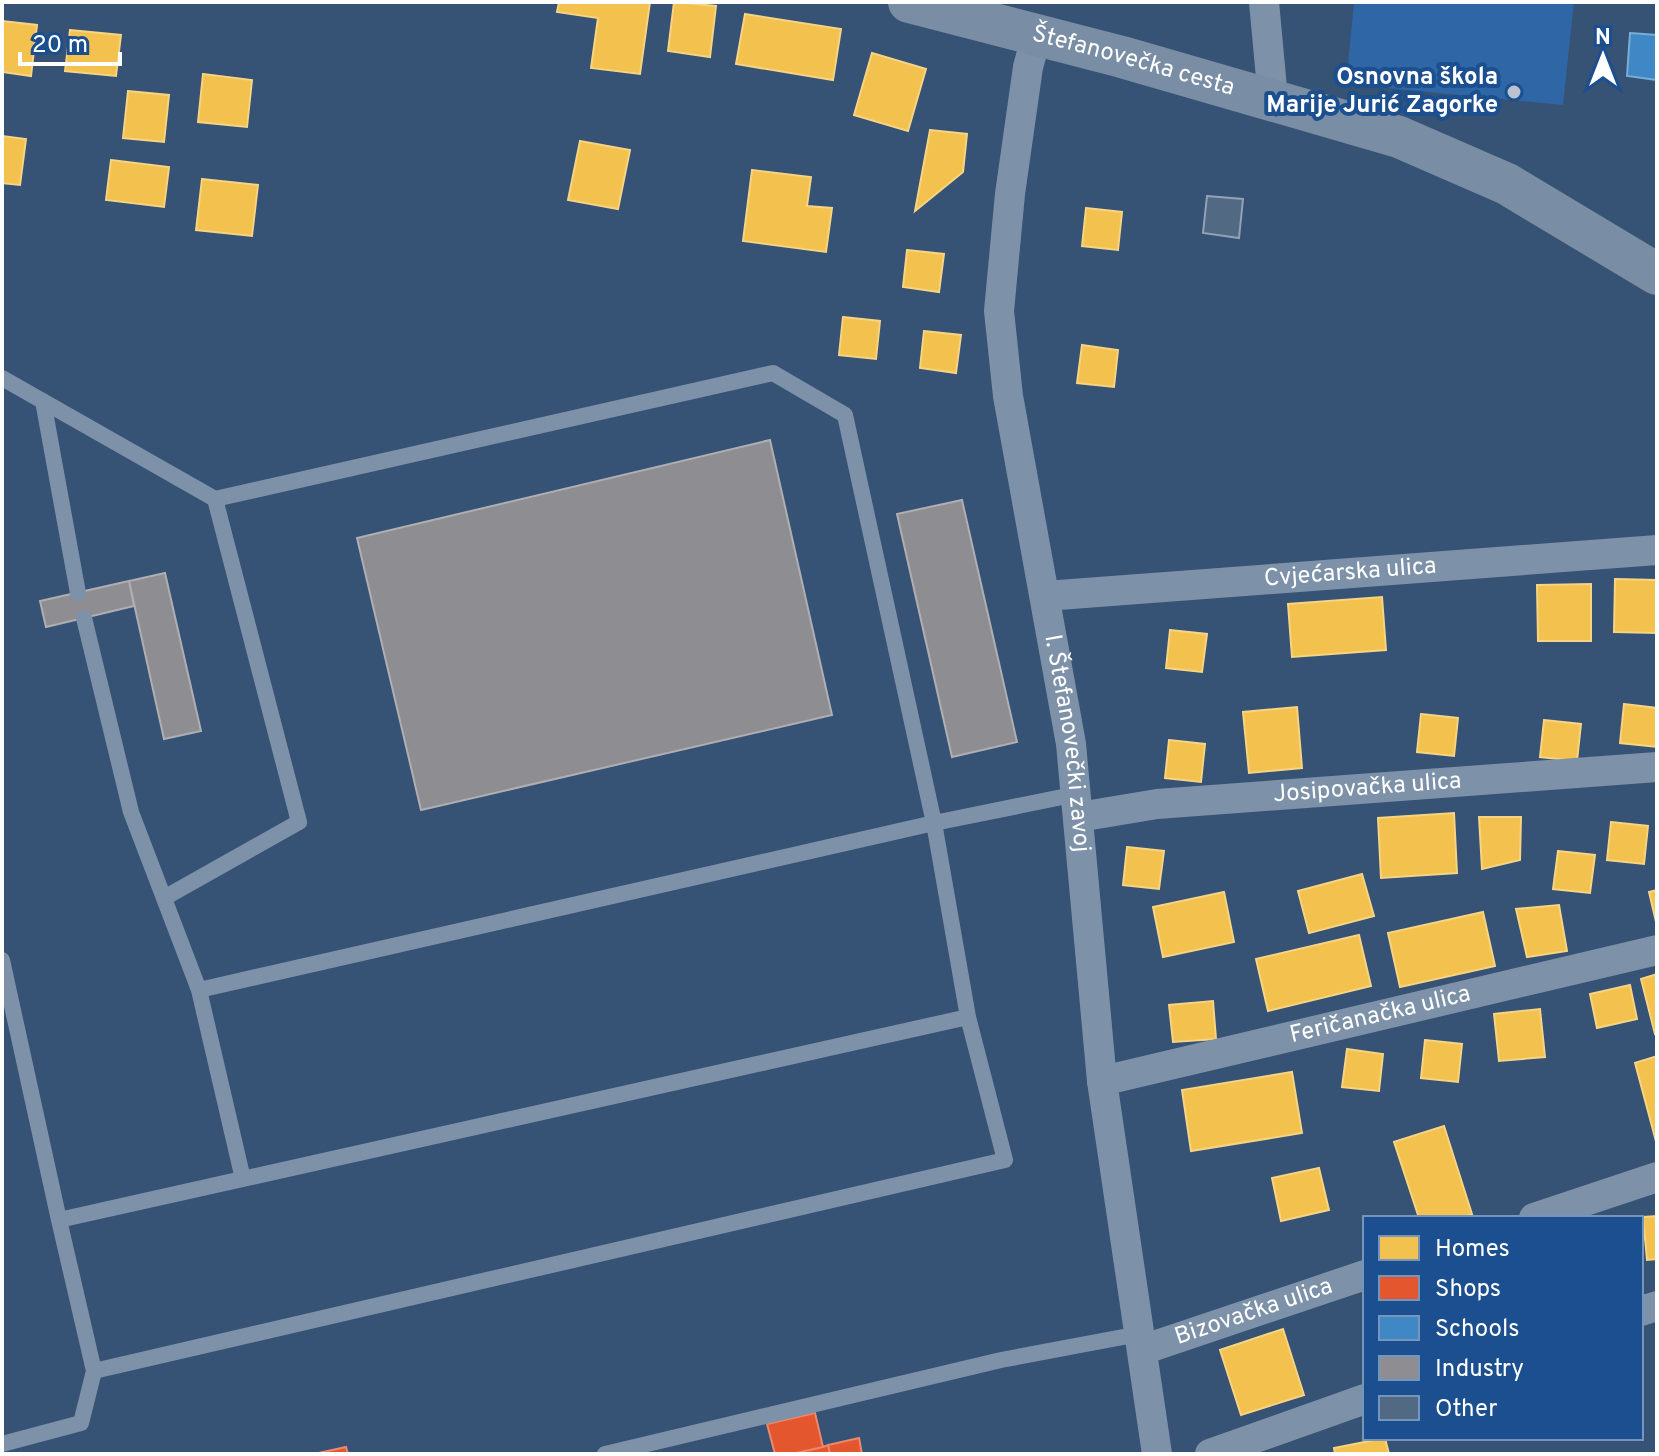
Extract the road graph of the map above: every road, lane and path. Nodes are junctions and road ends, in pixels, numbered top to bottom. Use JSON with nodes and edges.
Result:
{"nodes":[{"id":1,"x":909,"y":2,"type":"edge"},
{"id":2,"x":1264,"y":2,"type":"edge"},
{"id":3,"x":1037,"y":34,"type":"junction"},
{"id":4,"x":1273,"y":99,"type":"junction"},
{"id":5,"x":1657,"y":274,"type":"edge"},
{"id":6,"x":2,"y":378,"type":"edge"},
{"id":7,"x":43,"y":401,"type":"junction"},
{"id":8,"x":215,"y":499,"type":"junction"},
{"id":9,"x":1657,"y":550,"type":"edge"},
{"id":10,"x":78,"y":593,"type":"dead end"},
{"id":11,"x":1045,"y":596,"type":"junction"},
{"id":12,"x":84,"y":618,"type":"dead end"},
{"id":13,"x":1657,"y":767,"type":"edge"},
{"id":14,"x":1078,"y":805,"type":"junction"},
{"id":15,"x":934,"y":823,"type":"junction"},
{"id":16,"x":164,"y":898,"type":"junction"},
{"id":17,"x":1657,"y":950,"type":"edge"},
{"id":18,"x":2,"y":960,"type":"edge"},
{"id":19,"x":199,"y":990,"type":"junction"},
{"id":20,"x":968,"y":1017,"type":"junction"},
{"id":21,"x":1102,"y":1081,"type":"junction"},
{"id":22,"x":1657,"y":1177,"type":"edge"},
{"id":23,"x":243,"y":1179,"type":"junction"},
{"id":24,"x":1540,"y":1216,"type":"edge"},
{"id":25,"x":59,"y":1220,"type":"junction"},
{"id":26,"x":1363,"y":1276,"type":"edge"},
{"id":27,"x":1140,"y":1342,"type":"junction"},
{"id":28,"x":94,"y":1371,"type":"junction"},
{"id":29,"x":1363,"y":1400,"type":"edge"},
{"id":30,"x":2,"y":1444,"type":"edge"},
{"id":31,"x":605,"y":1454,"type":"edge"},
{"id":32,"x":1157,"y":1454,"type":"edge"},
{"id":33,"x":1210,"y":1454,"type":"edge"}],
"edges":[{"from":1,"to":3,"type":"street","name":"Štefanovečka cesta"},
{"from":2,"to":4,"type":"street"},
{"from":3,"to":4,"type":"street","name":"Štefanovečka cesta"},
{"from":3,"to":11,"type":"street","name":"I. Štefanovečki zavoj"},
{"from":4,"to":5,"type":"street","name":"Štefanovečka cesta"},
{"from":6,"to":7,"type":"lane"},
{"from":7,"to":8,"type":"lane"},
{"from":7,"to":10,"type":"lane"},
{"from":8,"to":15,"type":"lane"},
{"from":8,"to":16,"type":"lane"},
{"from":9,"to":11,"type":"street","name":"Cvjećarska ulica"},
{"from":11,"to":14,"type":"street","name":"I. Štefanovečki zavoj"},
{"from":12,"to":16,"type":"lane"},
{"from":13,"to":14,"type":"street","name":"Josipovačka ulica"},
{"from":14,"to":15,"type":"lane"},
{"from":14,"to":21,"type":"street","name":"I. Štefanovečki zavoj"},
{"from":15,"to":19,"type":"lane"},
{"from":15,"to":20,"type":"lane"},
{"from":16,"to":19,"type":"lane"},
{"from":17,"to":21,"type":"street","name":"Feričanačka ulica"},
{"from":18,"to":25,"type":"lane"},
{"from":19,"to":23,"type":"lane"},
{"from":20,"to":23,"type":"lane"},
{"from":20,"to":28,"type":"lane"},
{"from":21,"to":27,"type":"street","name":"I. Štefanovečki zavoj"},
{"from":22,"to":24,"type":"street"},
{"from":23,"to":25,"type":"lane"},
{"from":25,"to":28,"type":"lane"},
{"from":26,"to":27,"type":"street","name":"Bizovačka ulica"},
{"from":27,"to":31,"type":"lane"},
{"from":27,"to":32,"type":"street","name":"I. Štefanovečki zavoj"},
{"from":28,"to":30,"type":"lane"},
{"from":29,"to":33,"type":"street"}]}
